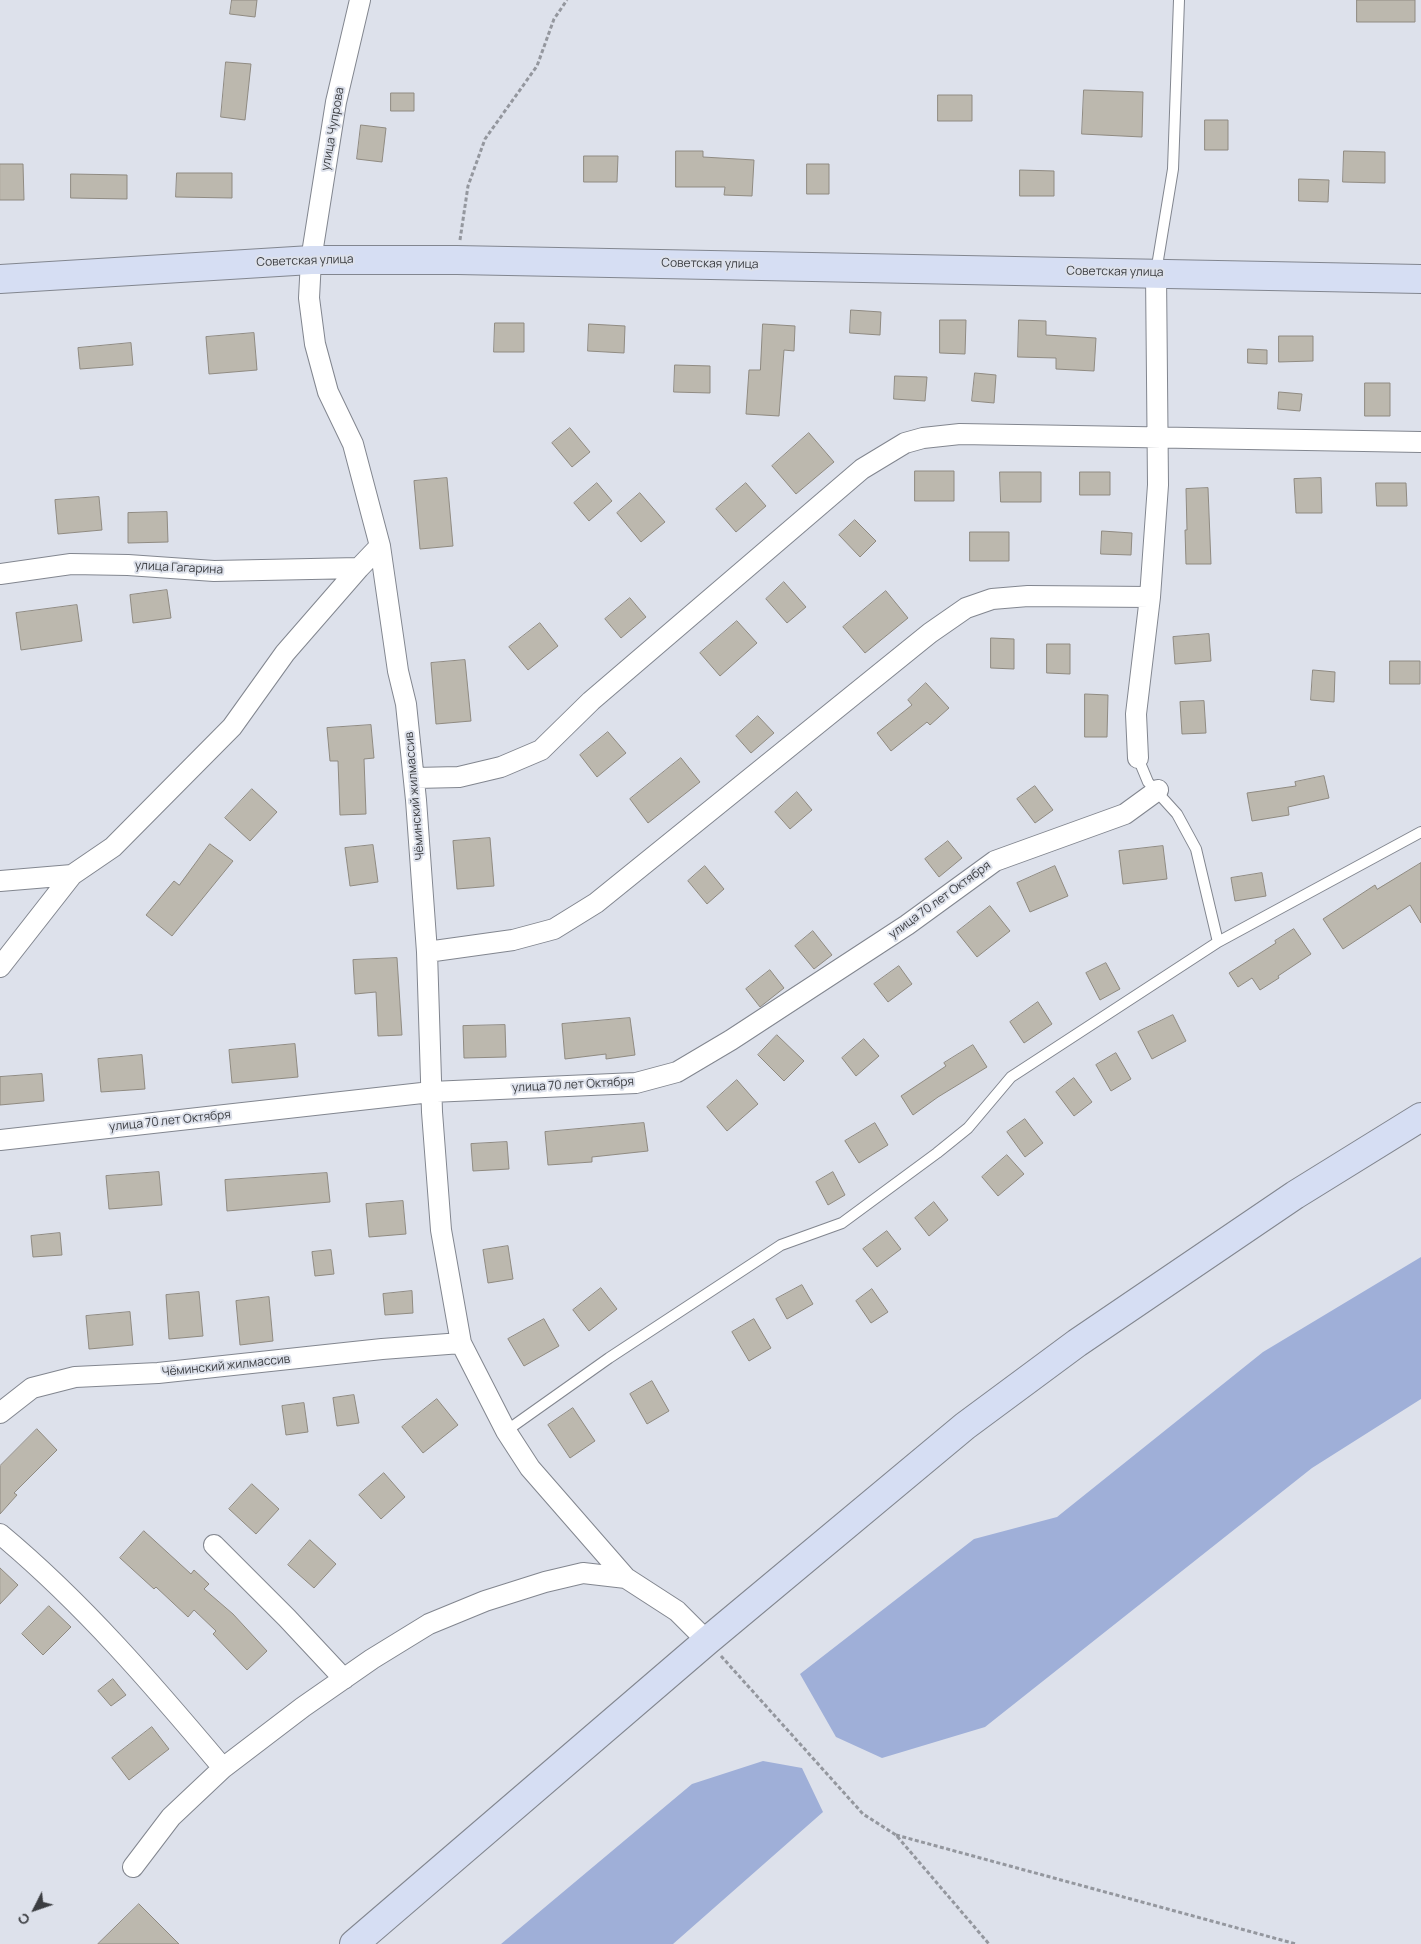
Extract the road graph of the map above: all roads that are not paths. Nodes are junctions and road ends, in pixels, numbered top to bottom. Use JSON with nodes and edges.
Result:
{"nodes":[{"id":1,"x":360,"y":0,"type":"edge"},
{"id":2,"x":1179,"y":0,"type":"edge"},
{"id":3,"x":311,"y":260,"type":"junction"},
{"id":4,"x":1156,"y":273,"type":"junction"},
{"id":5,"x":0,"y":279,"type":"edge"},
{"id":6,"x":1421,"y":279,"type":"edge"},
{"id":7,"x":1158,"y":437,"type":"junction"},
{"id":8,"x":1421,"y":442,"type":"edge"},
{"id":9,"x":380,"y":546,"type":"junction"},
{"id":10,"x":359,"y":568,"type":"junction"},
{"id":11,"x":0,"y":574,"type":"edge"},
{"id":12,"x":1150,"y":597,"type":"junction"},
{"id":13,"x":1138,"y":758,"type":"joint"},
{"id":14,"x":415,"y":778,"type":"junction"},
{"id":15,"x":1158,"y":790,"type":"junction"},
{"id":16,"x":1421,"y":832,"type":"edge"},
{"id":17,"x":72,"y":875,"type":"junction"},
{"id":18,"x":0,"y":882,"type":"edge"},
{"id":19,"x":1218,"y":942,"type":"junction"},
{"id":20,"x":427,"y":952,"type":"junction"},
{"id":21,"x":0,"y":967,"type":"edge"},
{"id":22,"x":431,"y":1092,"type":"junction"},
{"id":23,"x":1421,"y":1117,"type":"edge"},
{"id":24,"x":0,"y":1140,"type":"edge"},
{"id":25,"x":461,"y":1343,"type":"junction"},
{"id":26,"x":0,"y":1413,"type":"edge"},
{"id":27,"x":506,"y":1431,"type":"junction"},
{"id":28,"x":0,"y":1534,"type":"edge"},
{"id":29,"x":214,"y":1545,"type":"dead end"},
{"id":30,"x":626,"y":1578,"type":"junction"},
{"id":31,"x":708,"y":1641,"type":"junction"},
{"id":32,"x":344,"y":1679,"type":"junction"},
{"id":33,"x":223,"y":1768,"type":"junction"},
{"id":34,"x":133,"y":1868,"type":"dead end"},
{"id":35,"x":354,"y":1944,"type":"edge"}],
"edges":[{"from":1,"to":3,"type":"street","name":"улица Чупрова"},
{"from":2,"to":4,"type":"lane"},
{"from":3,"to":4,"type":"main road","name":"Советская улица"},
{"from":3,"to":5,"type":"main road","name":"Советская улица"},
{"from":3,"to":9,"type":"street","name":"Чёминский жилмассив"},
{"from":4,"to":6,"type":"main road","name":"Советская улица"},
{"from":4,"to":7,"type":"street"},
{"from":7,"to":8,"type":"street"},
{"from":7,"to":12,"type":"street"},
{"from":7,"to":14,"type":"street"},
{"from":9,"to":10,"type":"street"},
{"from":9,"to":14,"type":"street","name":"Чёминский жилмассив"},
{"from":10,"to":11,"type":"street","name":"улица Гагарина"},
{"from":10,"to":17,"type":"street"},
{"from":12,"to":13,"type":"street"},
{"from":12,"to":20,"type":"street"},
{"from":13,"to":15,"type":"lane"},
{"from":14,"to":20,"type":"street","name":"Чёминский жилмассив"},
{"from":15,"to":19,"type":"lane"},
{"from":15,"to":22,"type":"street","name":"улица 70 лет Октября"},
{"from":16,"to":19,"type":"lane"},
{"from":17,"to":18,"type":"street"},
{"from":17,"to":21,"type":"street"},
{"from":19,"to":27,"type":"lane"},
{"from":20,"to":22,"type":"street","name":"Чёминский жилмассив"},
{"from":22,"to":24,"type":"street","name":"улица 70 лет Октября"},
{"from":22,"to":25,"type":"street","name":"Чёминский жилмассив"},
{"from":23,"to":31,"type":"main road"},
{"from":25,"to":26,"type":"street","name":"Чёминский жилмассив"},
{"from":25,"to":27,"type":"street","name":"Чёминский жилмассив"},
{"from":27,"to":30,"type":"street","name":"Чёминский жилмассив"},
{"from":28,"to":33,"type":"street"},
{"from":29,"to":32,"type":"street"},
{"from":30,"to":31,"type":"street","name":"Чёминский жилмассив"},
{"from":30,"to":32,"type":"street","name":"Чёминский жилмассив"},
{"from":31,"to":35,"type":"main road"},
{"from":32,"to":33,"type":"street","name":"Чёминский жилмассив"},
{"from":33,"to":34,"type":"street","name":"Чёминский жилмассив"}]}
